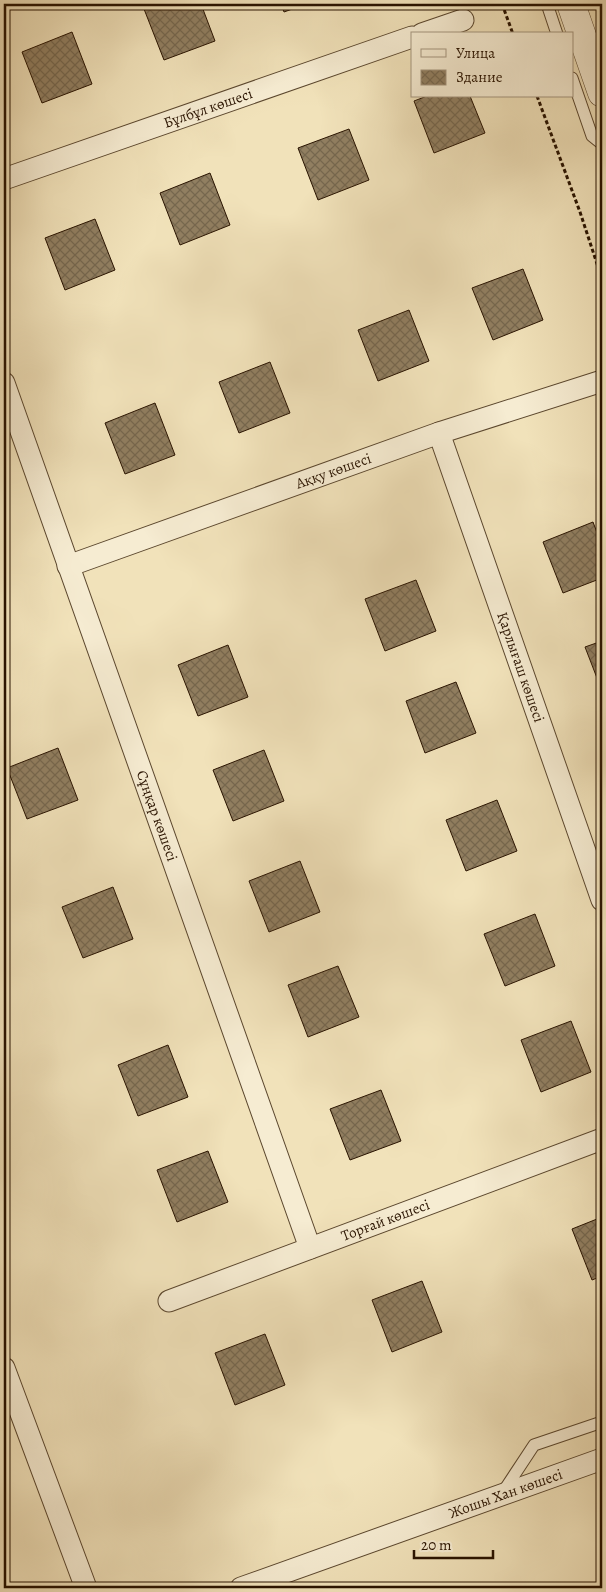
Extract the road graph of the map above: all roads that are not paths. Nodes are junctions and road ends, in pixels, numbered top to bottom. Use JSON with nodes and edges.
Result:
{"nodes":[{"id":1,"x":547,"y":4,"type":"edge"},
{"id":2,"x":571,"y":4,"type":"edge"},
{"id":3,"x":463,"y":20,"type":"dead end"},
{"id":4,"x":428,"y":32,"type":"edge"},
{"id":5,"x":556,"y":32,"type":"edge"},
{"id":6,"x":411,"y":37,"type":"edge"},
{"id":7,"x":574,"y":84,"type":"edge"},
{"id":8,"x":602,"y":94,"type":"edge"},
{"id":9,"x":602,"y":144,"type":"edge"},
{"id":10,"x":4,"y":179,"type":"edge"},
{"id":11,"x":602,"y":381,"type":"edge"},
{"id":12,"x":4,"y":383,"type":"edge"},
{"id":13,"x":439,"y":433,"type":"junction"},
{"id":14,"x":68,"y":566,"type":"junction"},
{"id":15,"x":602,"y":900,"type":"edge"},
{"id":16,"x":602,"y":1139,"type":"edge"},
{"id":17,"x":310,"y":1248,"type":"junction"},
{"id":18,"x":169,"y":1301,"type":"dead end"},
{"id":19,"x":4,"y":1368,"type":"edge"},
{"id":20,"x":602,"y":1422,"type":"edge"},
{"id":21,"x":602,"y":1460,"type":"edge"},
{"id":22,"x":500,"y":1496,"type":"junction"},
{"id":23,"x":86,"y":1588,"type":"edge"},
{"id":24,"x":241,"y":1588,"type":"edge"}],
"edges":[{"from":1,"to":5,"type":"lane"},
{"from":2,"to":8,"type":"street"},
{"from":3,"to":4,"type":"street"},
{"from":6,"to":10,"type":"street","name":"Бұлбұл көшесі"},
{"from":7,"to":9,"type":"lane"},
{"from":11,"to":13,"type":"street","name":"Аққу көшесі"},
{"from":12,"to":14,"type":"street","name":"Сұңқар көшесі"},
{"from":13,"to":14,"type":"street","name":"Аққу көшесі"},
{"from":13,"to":15,"type":"street","name":"Қарлығаш көшесі"},
{"from":14,"to":17,"type":"street","name":"Сұңқар көшесі"},
{"from":16,"to":17,"type":"street","name":"Торғай көшесі"},
{"from":17,"to":18,"type":"street","name":"Торғай көшесі"},
{"from":19,"to":23,"type":"street"},
{"from":20,"to":22,"type":"lane"},
{"from":21,"to":22,"type":"street","name":"Жошы Хан көшесі"},
{"from":22,"to":24,"type":"street","name":"Жошы Хан көшесі"}]}
